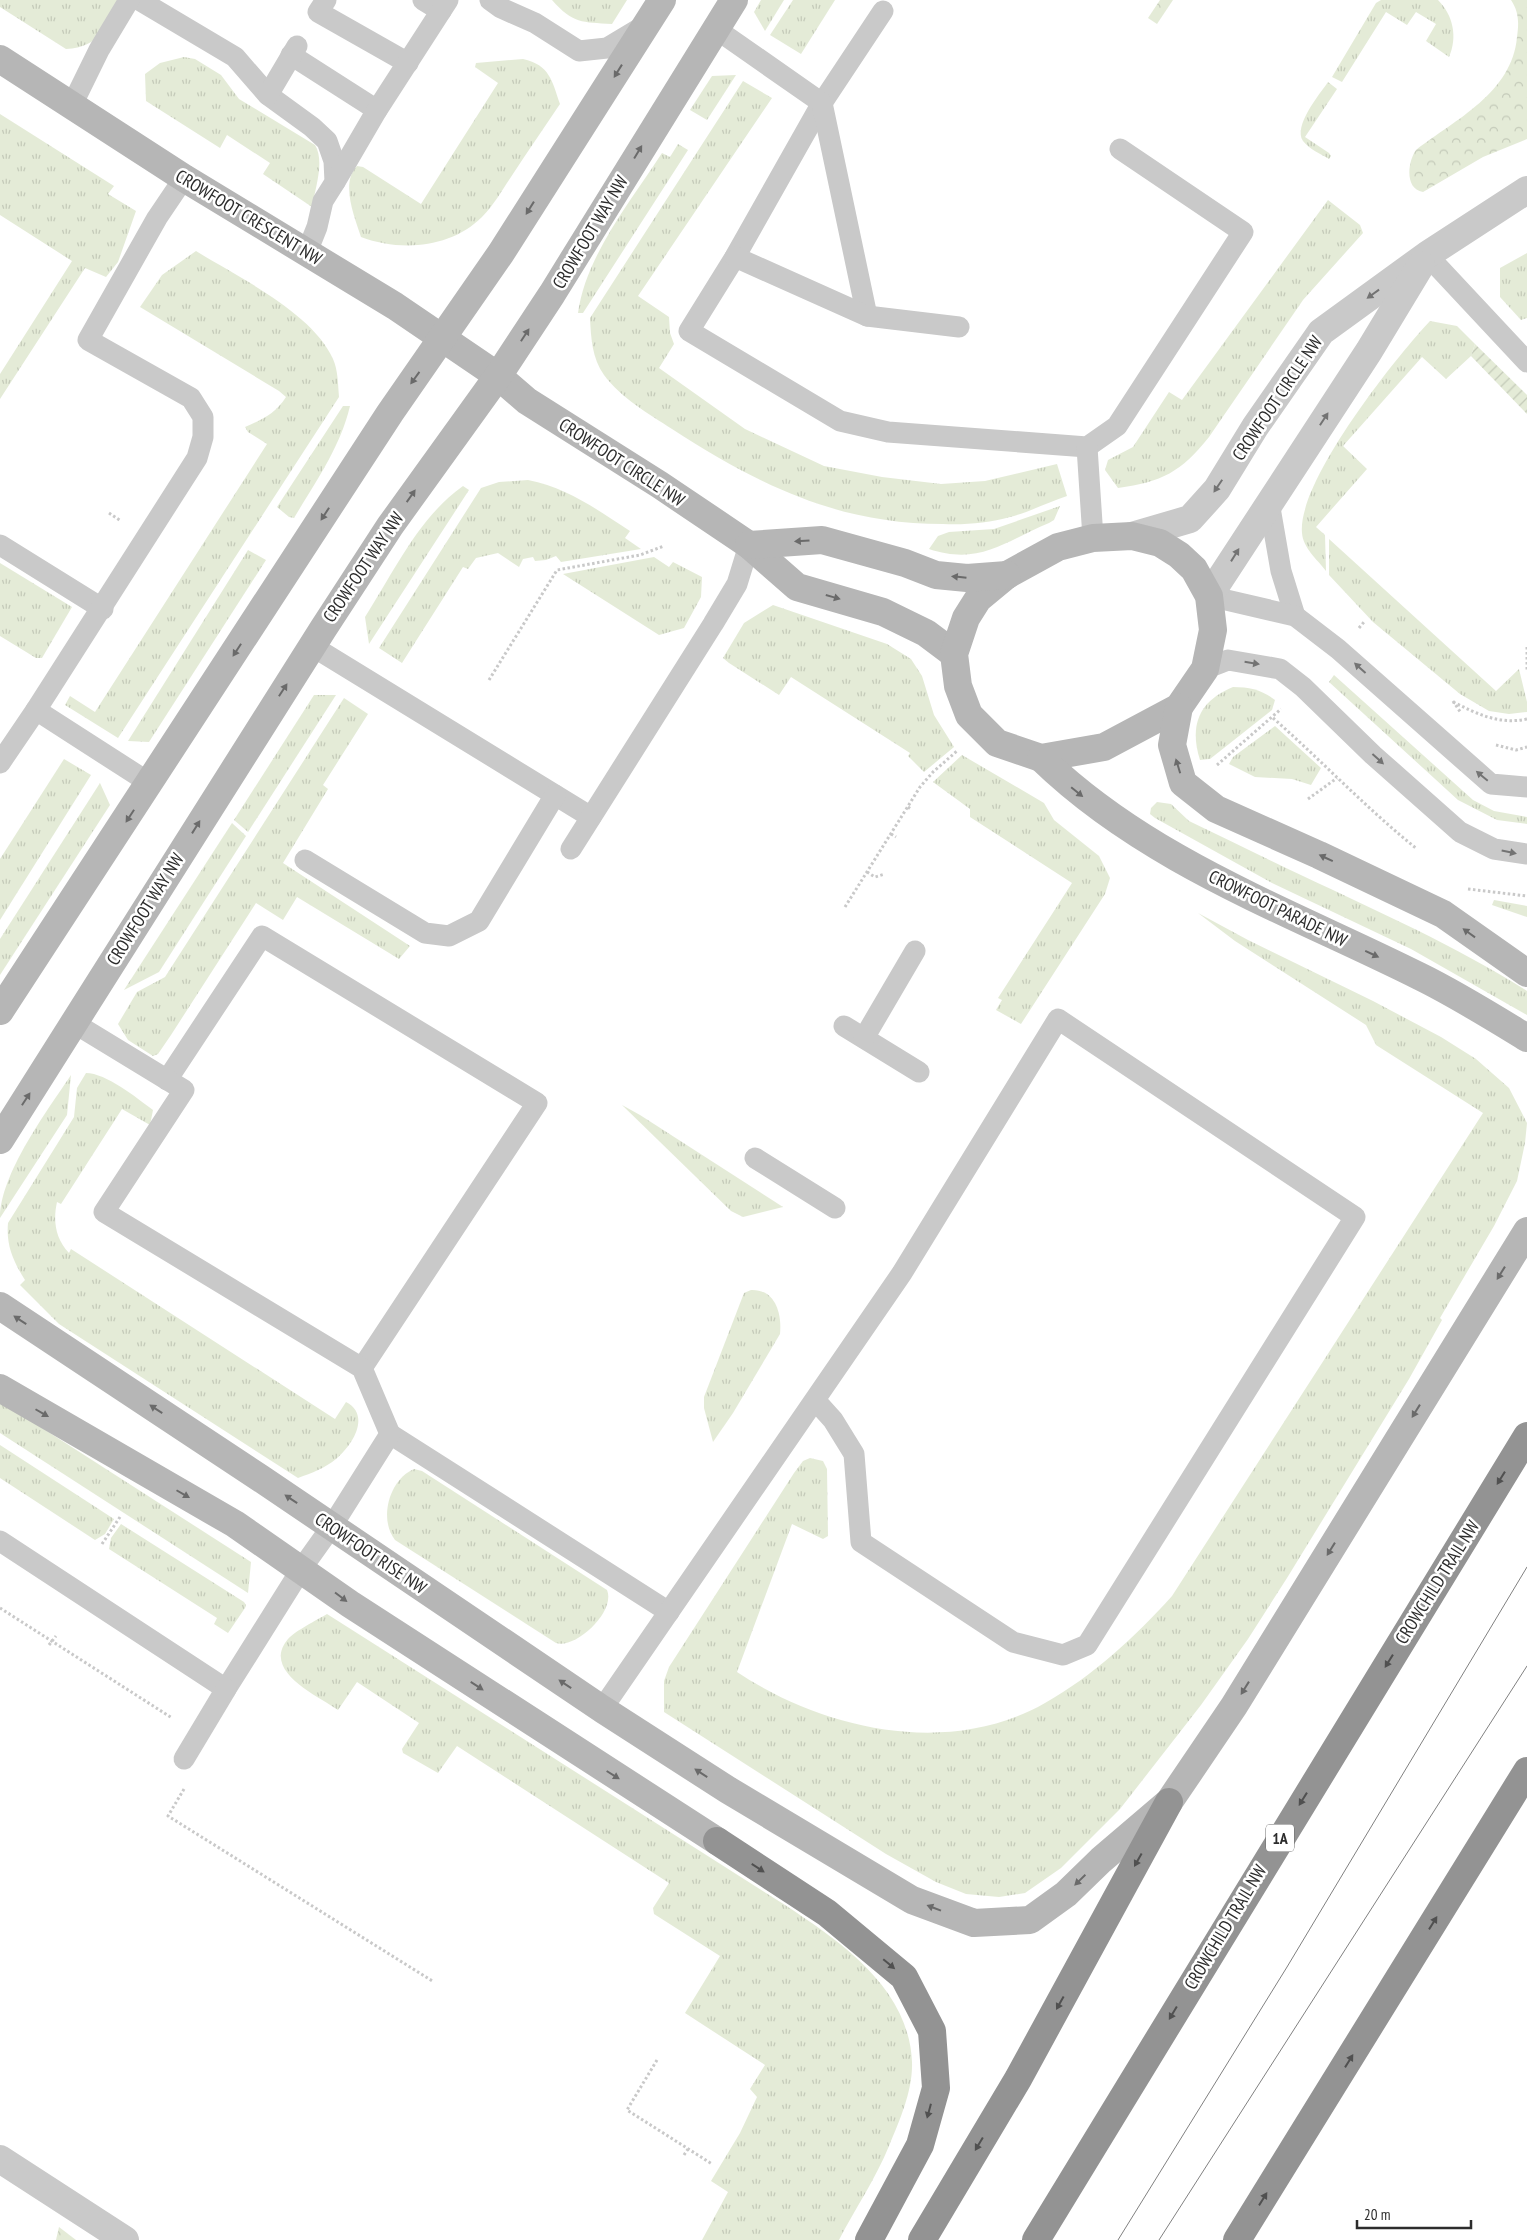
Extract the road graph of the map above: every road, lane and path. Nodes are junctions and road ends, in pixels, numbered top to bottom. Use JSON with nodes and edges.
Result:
{"nodes":[{"id":1,"x":129,"y":0,"type":"edge"},
{"id":2,"x":138,"y":0,"type":"edge"},
{"id":3,"x":326,"y":0,"type":"edge"},
{"id":4,"x":490,"y":0,"type":"edge"},
{"id":5,"x":528,"y":0,"type":"edge"},
{"id":6,"x":662,"y":0,"type":"edge"},
{"id":7,"x":734,"y":0,"type":"edge"},
{"id":8,"x":437,"y":4,"type":"edge"},
{"id":9,"x":166,"y":7,"type":"edge"},
{"id":10,"x":883,"y":11,"type":"dead end"},
{"id":11,"x":535,"y":23,"type":"junction"},
{"id":12,"x":647,"y":25,"type":"junction"},
{"id":13,"x":716,"y":29,"type":"junction"},
{"id":14,"x":0,"y":59,"type":"edge"},
{"id":15,"x":408,"y":63,"type":"junction"},
{"id":16,"x":268,"y":95,"type":"junction"},
{"id":17,"x":822,"y":103,"type":"junction"},
{"id":18,"x":72,"y":106,"type":"junction"},
{"id":19,"x":377,"y":110,"type":"junction"},
{"id":20,"x":1120,"y":149,"type":"dead end"},
{"id":21,"x":184,"y":178,"type":"junction"},
{"id":22,"x":336,"y":182,"type":"junction"},
{"id":23,"x":1527,"y":190,"type":"edge"},
{"id":24,"x":307,"y":252,"type":"junction"},
{"id":25,"x":1427,"y":256,"type":"junction"},
{"id":26,"x":736,"y":257,"type":"junction"},
{"id":27,"x":868,"y":316,"type":"junction"},
{"id":28,"x":959,"y":327,"type":"dead end"},
{"id":29,"x":444,"y":339,"type":"junction"},
{"id":30,"x":1527,"y":362,"type":"edge"},
{"id":31,"x":498,"y":376,"type":"junction"},
{"id":32,"x":1087,"y":447,"type":"junction"},
{"id":33,"x":1270,"y":502,"type":"junction"},
{"id":34,"x":1132,"y":536,"type":"junction"},
{"id":35,"x":1093,"y":538,"type":"junction"},
{"id":36,"x":0,"y":545,"type":"edge"},
{"id":37,"x":749,"y":545,"type":"junction"},
{"id":38,"x":664,"y":546,"type":"dead end"},
{"id":39,"x":1008,"y":575,"type":"junction"},
{"id":40,"x":1209,"y":596,"type":"junction"},
{"id":41,"x":102,"y":609,"type":"junction"},
{"id":42,"x":1295,"y":616,"type":"junction"},
{"id":43,"x":312,"y":646,"type":"junction"},
{"id":44,"x":1527,"y":647,"type":"edge"},
{"id":45,"x":954,"y":654,"type":"junction"},
{"id":46,"x":1205,"y":669,"type":"junction"},
{"id":47,"x":1527,"y":670,"type":"edge"},
{"id":48,"x":489,"y":680,"type":"dead end"},
{"id":49,"x":1287,"y":704,"type":"dead end"},
{"id":50,"x":1179,"y":707,"type":"junction"},
{"id":51,"x":36,"y":710,"type":"junction"},
{"id":52,"x":1462,"y":716,"type":"dead end"},
{"id":53,"x":1273,"y":718,"type":"junction"},
{"id":54,"x":1527,"y":719,"type":"edge"},
{"id":55,"x":1491,"y":744,"type":"dead end"},
{"id":56,"x":963,"y":745,"type":"dead end"},
{"id":57,"x":1527,"y":747,"type":"edge"},
{"id":58,"x":1041,"y":758,"type":"junction"},
{"id":59,"x":0,"y":763,"type":"edge"},
{"id":60,"x":1217,"y":765,"type":"dead end"},
{"id":61,"x":1337,"y":778,"type":"junction"},
{"id":62,"x":151,"y":784,"type":"junction"},
{"id":63,"x":1527,"y":788,"type":"edge"},
{"id":64,"x":555,"y":795,"type":"junction"},
{"id":65,"x":1308,"y":799,"type":"dead end"},
{"id":66,"x":908,"y":807,"type":"junction"},
{"id":67,"x":912,"y":810,"type":"dead end"},
{"id":68,"x":591,"y":817,"type":"junction"},
{"id":69,"x":890,"y":834,"type":"junction"},
{"id":70,"x":896,"y":837,"type":"dead end"},
{"id":71,"x":571,"y":849,"type":"dead end"},
{"id":72,"x":1417,"y":849,"type":"dead end"},
{"id":73,"x":1527,"y":854,"type":"edge"},
{"id":74,"x":305,"y":860,"type":"dead end"},
{"id":75,"x":867,"y":872,"type":"junction"},
{"id":76,"x":886,"y":874,"type":"dead end"},
{"id":77,"x":1465,"y":888,"type":"dead end"},
{"id":78,"x":1527,"y":896,"type":"edge"},
{"id":79,"x":845,"y":907,"type":"dead end"},
{"id":80,"x":916,"y":951,"type":"dead end"},
{"id":81,"x":1521,"y":966,"type":"edge"},
{"id":82,"x":0,"y":1011,"type":"edge"},
{"id":83,"x":74,"y":1023,"type":"junction"},
{"id":84,"x":844,"y":1026,"type":"dead end"},
{"id":85,"x":864,"y":1038,"type":"junction"},
{"id":86,"x":1527,"y":1038,"type":"edge"},
{"id":87,"x":920,"y":1072,"type":"dead end"},
{"id":88,"x":167,"y":1080,"type":"junction"},
{"id":89,"x":0,"y":1140,"type":"edge"},
{"id":90,"x":755,"y":1158,"type":"dead end"},
{"id":91,"x":835,"y":1208,"type":"dead end"},
{"id":92,"x":1527,"y":1231,"type":"edge"},
{"id":93,"x":0,"y":1306,"type":"edge"},
{"id":94,"x":362,"y":1368,"type":"junction"},
{"id":95,"x":0,"y":1388,"type":"edge"},
{"id":96,"x":814,"y":1400,"type":"junction"},
{"id":97,"x":390,"y":1434,"type":"junction"},
{"id":98,"x":1527,"y":1436,"type":"edge"},
{"id":99,"x":120,"y":1517,"type":"dead end"},
{"id":100,"x":332,"y":1526,"type":"junction"},
{"id":101,"x":0,"y":1541,"type":"edge"},
{"id":102,"x":102,"y":1544,"type":"dead end"},
{"id":103,"x":302,"y":1568,"type":"junction"},
{"id":104,"x":0,"y":1608,"type":"edge"},
{"id":105,"x":669,"y":1612,"type":"junction"},
{"id":106,"x":56,"y":1636,"type":"dead end"},
{"id":107,"x":52,"y":1641,"type":"junction"},
{"id":108,"x":49,"y":1645,"type":"dead end"},
{"id":109,"x":226,"y":1689,"type":"junction"},
{"id":110,"x":602,"y":1709,"type":"junction"},
{"id":111,"x":199,"y":1735,"type":"junction"},
{"id":112,"x":184,"y":1759,"type":"dead end"},
{"id":113,"x":1527,"y":1771,"type":"edge"},
{"id":114,"x":188,"y":1783,"type":"dead end"},
{"id":115,"x":1169,"y":1802,"type":"junction"},
{"id":116,"x":717,"y":1841,"type":"joint"},
{"id":117,"x":434,"y":1982,"type":"dead end"},
{"id":118,"x":657,"y":2060,"type":"dead end"},
{"id":119,"x":688,"y":2149,"type":"junction"},
{"id":120,"x":684,"y":2155,"type":"dead end"},
{"id":121,"x":0,"y":2159,"type":"edge"},
{"id":122,"x":712,"y":2164,"type":"dead end"},
{"id":123,"x":125,"y":2240,"type":"edge"},
{"id":124,"x":869,"y":2240,"type":"edge"},
{"id":125,"x":922,"y":2240,"type":"edge"},
{"id":126,"x":1036,"y":2240,"type":"edge"},
{"id":127,"x":1238,"y":2240,"type":"edge"}],
"edges":[{"from":1,"to":18,"type":"lane"},
{"from":2,"to":9,"type":"lane"},
{"from":3,"to":15,"type":"lane"},
{"from":4,"to":11,"type":"lane"},
{"from":5,"to":11,"type":"lane"},
{"from":6,"to":12,"type":"street"},
{"from":7,"to":13,"type":"street","name":"CROWFOOT WAY NW"},
{"from":8,"to":15,"type":"lane"},
{"from":9,"to":16,"type":"lane"},
{"from":10,"to":17,"type":"lane"},
{"from":11,"to":12,"type":"lane"},
{"from":12,"to":29,"type":"street","one_way":true},
{"from":13,"to":17,"type":"lane"},
{"from":31,"to":13,"type":"street","name":"CROWFOOT WAY NW","one_way":true},
{"from":14,"to":18,"type":"street","name":"CROWFOOT CRESCENT NW"},
{"from":15,"to":19,"type":"lane"},
{"from":16,"to":19,"type":"lane"},
{"from":16,"to":22,"type":"lane"},
{"from":17,"to":26,"type":"lane"},
{"from":17,"to":27,"type":"lane"},
{"from":18,"to":21,"type":"street","name":"CROWFOOT CRESCENT NW"},
{"from":19,"to":22,"type":"lane"},
{"from":20,"to":32,"type":"lane"},
{"from":21,"to":24,"type":"street","name":"CROWFOOT CRESCENT NW"},
{"from":21,"to":41,"type":"lane"},
{"from":22,"to":24,"type":"lane"},
{"from":23,"to":25,"type":"street","name":"CROWFOOT CIRCLE NW"},
{"from":24,"to":29,"type":"street","name":"CROWFOOT CRESCENT NW"},
{"from":25,"to":30,"type":"lane"},
{"from":33,"to":25,"type":"street","name":"CROWFOOT CIRCLE NW","one_way":true},
{"from":25,"to":34,"type":"street","name":"CROWFOOT CIRCLE NW","one_way":true},
{"from":26,"to":27,"type":"lane"},
{"from":26,"to":32,"type":"lane"},
{"from":27,"to":28,"type":"lane"},
{"from":29,"to":31,"type":"street","name":"CROWFOOT CRESCENT NW"},
{"from":29,"to":62,"type":"street","one_way":true},
{"from":31,"to":37,"type":"street","name":"CROWFOOT CIRCLE NW"},
{"from":43,"to":31,"type":"street","name":"CROWFOOT WAY NW","one_way":true},
{"from":32,"to":35,"type":"lane"},
{"from":40,"to":33,"type":"street","name":"CROWFOOT CIRCLE NW","one_way":true},
{"from":33,"to":42,"type":"lane"},
{"from":34,"to":35,"type":"street"},
{"from":34,"to":40,"type":"street"},
{"from":35,"to":39,"type":"street"},
{"from":36,"to":41,"type":"lane"},
{"from":39,"to":37,"type":"street","one_way":true},
{"from":37,"to":45,"type":"street","name":"CROWFOOT CIRCLE NW","one_way":true},
{"from":37,"to":68,"type":"lane"},
{"from":38,"to":48,"type":"path"},
{"from":39,"to":45,"type":"street"},
{"from":40,"to":42,"type":"lane"},
{"from":40,"to":46,"type":"street"},
{"from":41,"to":51,"type":"lane"},
{"from":63,"to":42,"type":"lane","one_way":true},
{"from":43,"to":64,"type":"lane"},
{"from":83,"to":43,"type":"street","name":"CROWFOOT WAY NW","one_way":true},
{"from":44,"to":47,"type":"path"},
{"from":45,"to":58,"type":"street"},
{"from":46,"to":50,"type":"street"},
{"from":46,"to":73,"type":"lane","one_way":true},
{"from":49,"to":53,"type":"path"},
{"from":50,"to":58,"type":"street"},
{"from":81,"to":50,"type":"street","one_way":true},
{"from":51,"to":59,"type":"lane"},
{"from":51,"to":62,"type":"lane"},
{"from":52,"to":54,"type":"path"},
{"from":53,"to":60,"type":"path"},
{"from":53,"to":61,"type":"path"},
{"from":55,"to":57,"type":"path"},
{"from":56,"to":66,"type":"path"},
{"from":58,"to":86,"type":"street","name":"CROWFOOT PARADE NW","one_way":true},
{"from":61,"to":65,"type":"path"},
{"from":61,"to":72,"type":"path"},
{"from":62,"to":82,"type":"street","one_way":true},
{"from":64,"to":68,"type":"lane"},
{"from":64,"to":74,"type":"lane"},
{"from":66,"to":67,"type":"path"},
{"from":66,"to":69,"type":"path"},
{"from":68,"to":71,"type":"lane"},
{"from":69,"to":70,"type":"path"},
{"from":69,"to":75,"type":"path"},
{"from":75,"to":76,"type":"path"},
{"from":75,"to":79,"type":"path"},
{"from":77,"to":78,"type":"path"},
{"from":80,"to":85,"type":"lane"},
{"from":83,"to":88,"type":"lane"},
{"from":89,"to":83,"type":"street","name":"CROWFOOT WAY NW","one_way":true},
{"from":84,"to":85,"type":"lane"},
{"from":85,"to":87,"type":"lane"},
{"from":88,"to":94,"type":"lane"},
{"from":88,"to":94,"type":"lane"},
{"from":90,"to":91,"type":"lane"},
{"from":92,"to":115,"type":"street","name":"CROWFOOT RISE NW","one_way":true},
{"from":100,"to":93,"type":"street","name":"CROWFOOT RISE NW","one_way":true},
{"from":94,"to":97,"type":"lane"},
{"from":95,"to":103,"type":"street","one_way":true},
{"from":96,"to":96,"type":"lane"},
{"from":96,"to":105,"type":"lane"},
{"from":97,"to":100,"type":"lane"},
{"from":97,"to":105,"type":"lane"},
{"from":98,"to":126,"type":"highway","name":"CROWCHILD TRAIL NW","number":"1A","one_way":true},
{"from":99,"to":102,"type":"path"},
{"from":100,"to":103,"type":"lane"},
{"from":110,"to":100,"type":"street","name":"CROWFOOT RISE NW","one_way":true},
{"from":101,"to":109,"type":"lane"},
{"from":103,"to":109,"type":"lane"},
{"from":103,"to":116,"type":"street","one_way":true},
{"from":104,"to":107,"type":"path"},
{"from":105,"to":110,"type":"lane"},
{"from":106,"to":107,"type":"path"},
{"from":107,"to":108,"type":"path"},
{"from":107,"to":111,"type":"path"},
{"from":109,"to":111,"type":"lane"},
{"from":115,"to":110,"type":"street","name":"CROWFOOT RISE NW","one_way":true},
{"from":111,"to":112,"type":"lane"},
{"from":127,"to":113,"type":"highway","one_way":true},
{"from":114,"to":117,"type":"path"},
{"from":115,"to":125,"type":"highway","one_way":true},
{"from":116,"to":124,"type":"highway","one_way":true},
{"from":118,"to":119,"type":"path"},
{"from":119,"to":120,"type":"path"},
{"from":119,"to":122,"type":"path"},
{"from":121,"to":123,"type":"street"}]}
